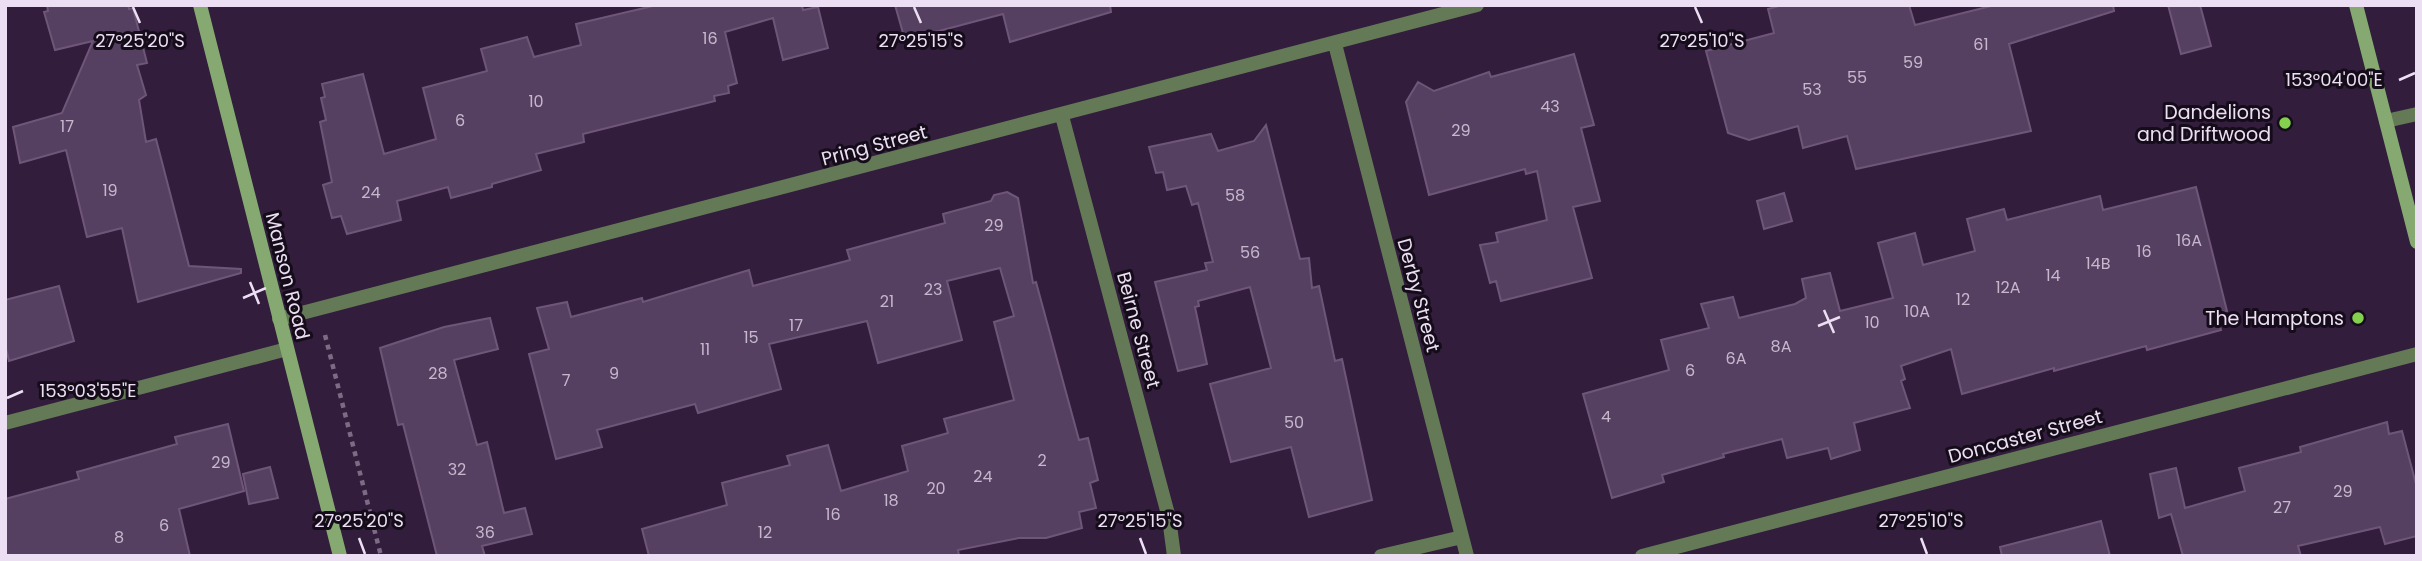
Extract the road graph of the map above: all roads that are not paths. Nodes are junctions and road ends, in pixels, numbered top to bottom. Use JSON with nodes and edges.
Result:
{"nodes":[{"id":1,"x":200,"y":5,"type":"edge"},
{"id":2,"x":1477,"y":5,"type":"edge"},
{"id":3,"x":2356,"y":5,"type":"edge"},
{"id":4,"x":1335,"y":44,"type":"junction"},
{"id":5,"x":2417,"y":114,"type":"edge"},
{"id":6,"x":1062,"y":116,"type":"junction"},
{"id":7,"x":2386,"y":121,"type":"junction"},
{"id":8,"x":2417,"y":242,"type":"edge"},
{"id":9,"x":279,"y":319,"type":"junction"},
{"id":10,"x":287,"y":349,"type":"junction"},
{"id":11,"x":2417,"y":354,"type":"edge"},
{"id":12,"x":5,"y":423,"type":"edge"},
{"id":13,"x":1462,"y":537,"type":"junction"},
{"id":14,"x":340,"y":556,"type":"edge"},
{"id":15,"x":1174,"y":556,"type":"edge"},
{"id":16,"x":1381,"y":556,"type":"edge"},
{"id":17,"x":1467,"y":556,"type":"edge"},
{"id":18,"x":1642,"y":556,"type":"edge"}],
"edges":[{"from":1,"to":9,"type":"street","name":"Manson Road"},
{"from":2,"to":4,"type":"street","name":"Pring Street"},
{"from":3,"to":7,"type":"street"},
{"from":4,"to":6,"type":"street","name":"Pring Street"},
{"from":4,"to":13,"type":"street","name":"Derby Street"},
{"from":5,"to":7,"type":"street"},
{"from":6,"to":9,"type":"street","name":"Pring Street"},
{"from":6,"to":15,"type":"street","name":"Beirne Street"},
{"from":7,"to":8,"type":"street"},
{"from":9,"to":10,"type":"street","name":"Manson Road"},
{"from":10,"to":12,"type":"street"},
{"from":10,"to":14,"type":"street","name":"Manson Road"},
{"from":11,"to":18,"type":"street","name":"Doncaster Street"},
{"from":13,"to":16,"type":"street"},
{"from":13,"to":17,"type":"street","name":"Derby Street"}]}
